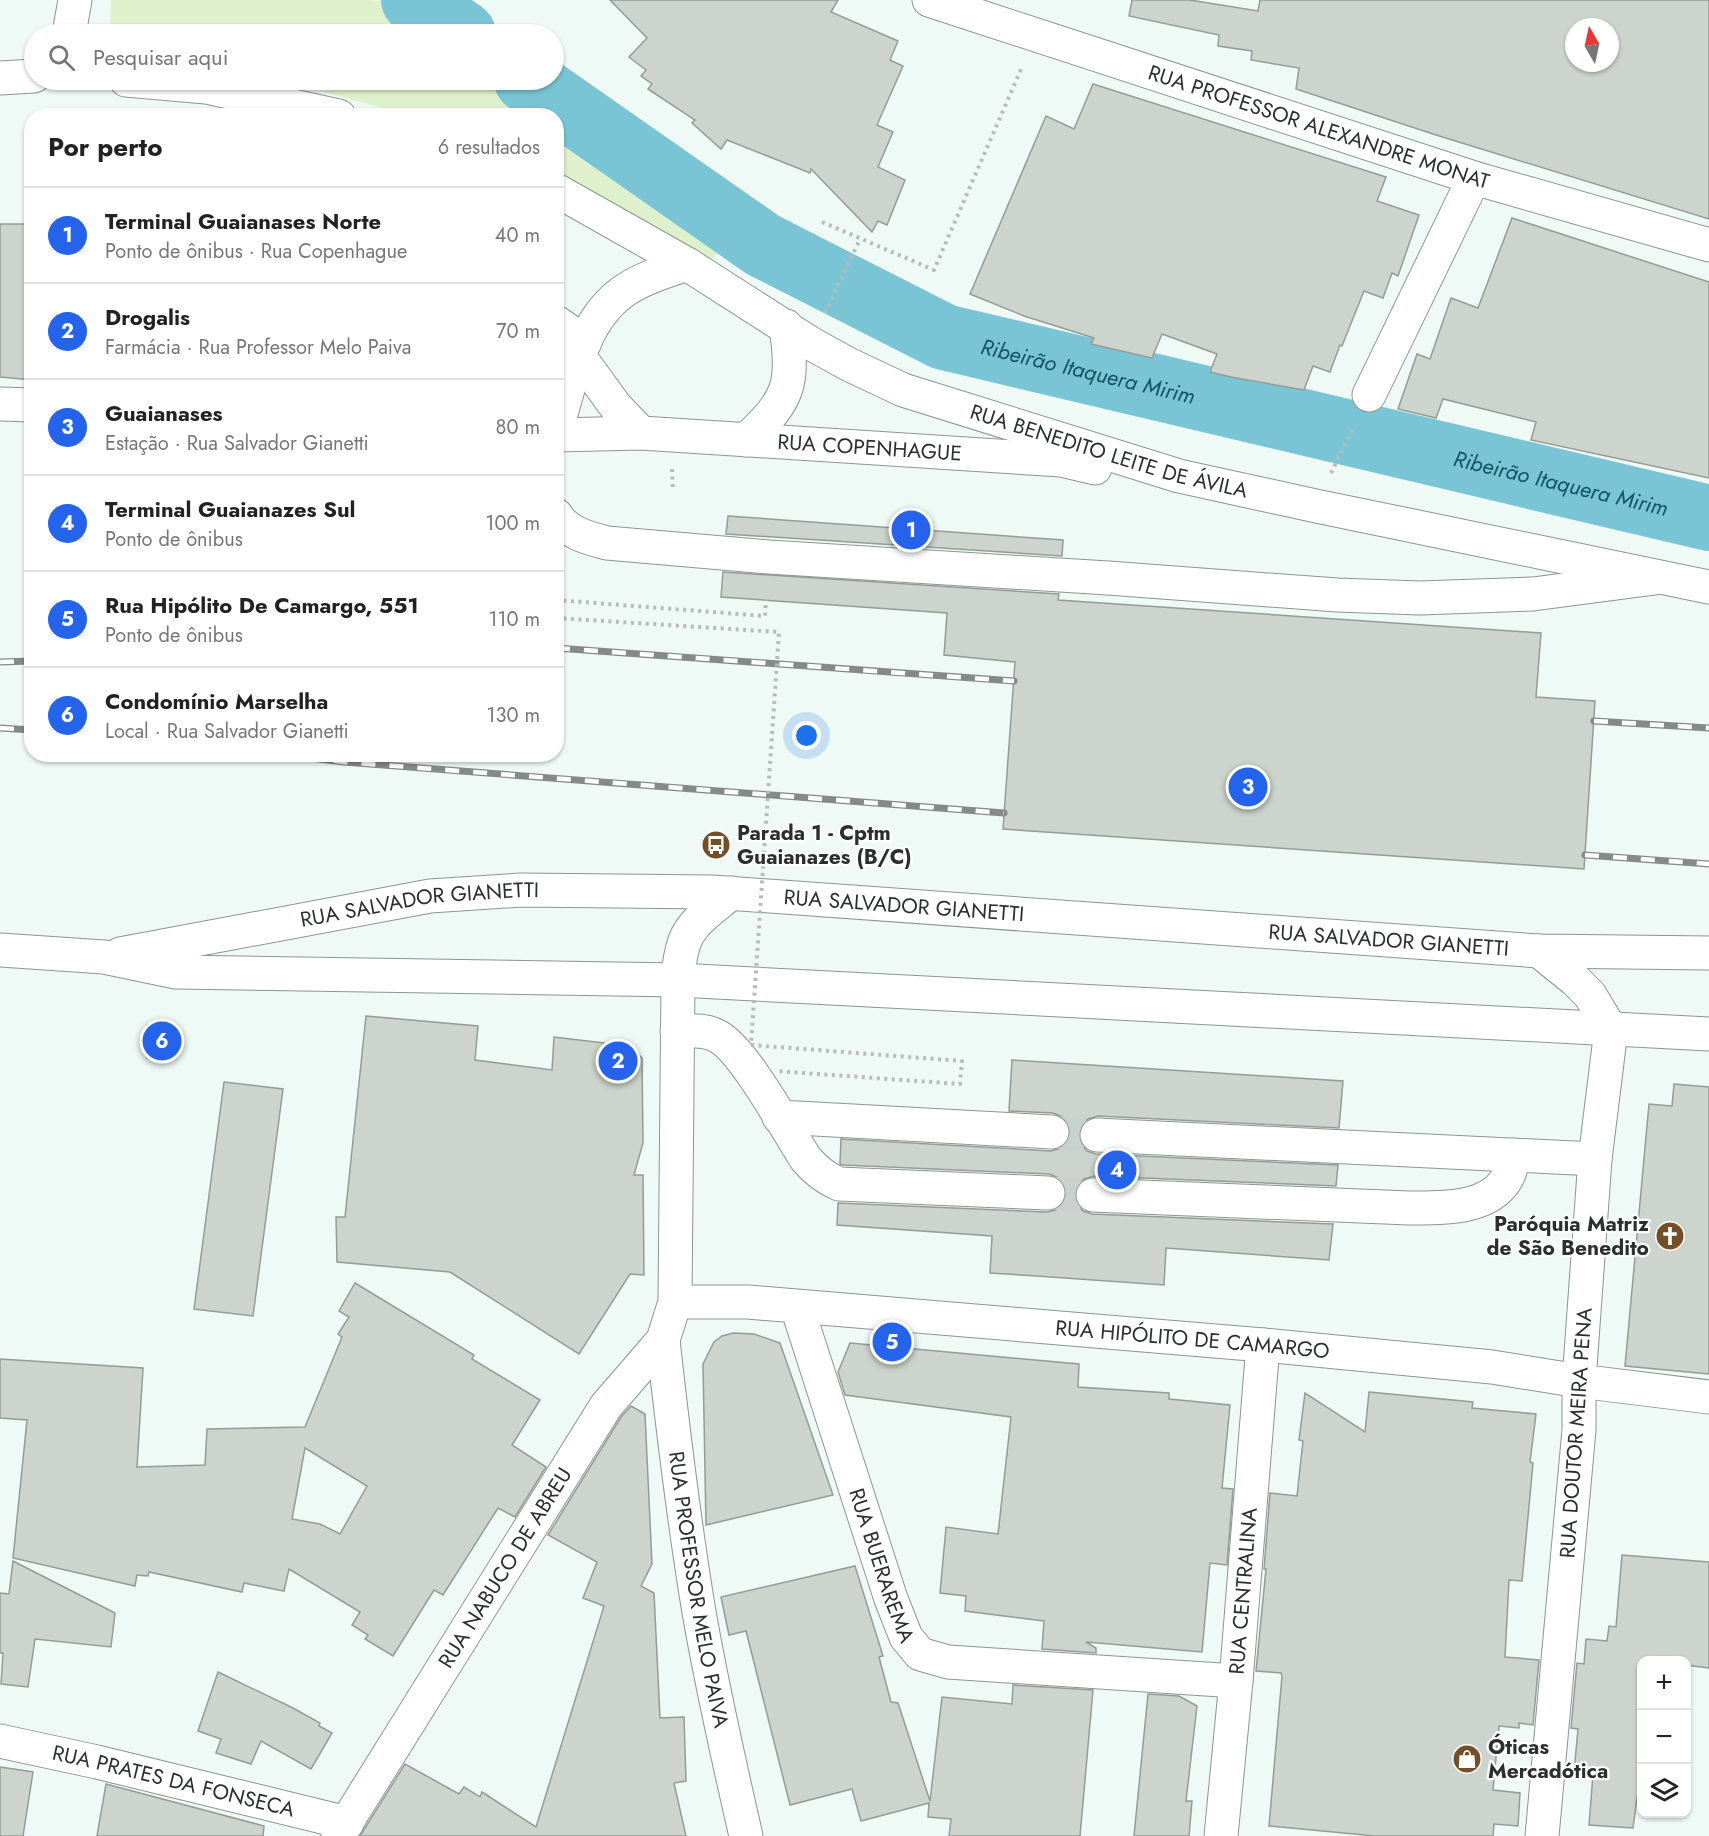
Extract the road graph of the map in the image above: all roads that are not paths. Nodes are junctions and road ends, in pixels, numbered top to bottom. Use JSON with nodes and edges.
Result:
{"nodes":[{"id":1,"x":932,"y":0,"type":"edge"},
{"id":2,"x":24,"y":77,"type":"edge"},
{"id":3,"x":0,"y":78,"type":"edge"},
{"id":4,"x":220,"y":90,"type":"edge"},
{"id":5,"x":302,"y":108,"type":"edge"},
{"id":6,"x":1474,"y":178,"type":"junction"},
{"id":7,"x":564,"y":195,"type":"edge"},
{"id":8,"x":1709,"y":245,"type":"edge"},
{"id":9,"x":687,"y":264,"type":"junction"},
{"id":10,"x":786,"y":326,"type":"junction"},
{"id":11,"x":564,"y":330,"type":"edge"},
{"id":12,"x":582,"y":349,"type":"junction"},
{"id":13,"x":1369,"y":395,"type":"road end"},
{"id":14,"x":0,"y":404,"type":"edge"},
{"id":15,"x":24,"y":405,"type":"edge"},
{"id":16,"x":564,"y":407,"type":"edge"},
{"id":17,"x":564,"y":433,"type":"edge"},
{"id":18,"x":641,"y":433,"type":"junction"},
{"id":19,"x":746,"y":440,"type":"junction"},
{"id":20,"x":1179,"y":476,"type":"junction"},
{"id":21,"x":564,"y":523,"type":"edge"},
{"id":22,"x":1663,"y":578,"type":"junction"},
{"id":23,"x":1709,"y":587,"type":"edge"},
{"id":24,"x":731,"y":893,"type":"junction"},
{"id":25,"x":0,"y":950,"type":"edge"},
{"id":26,"x":1539,"y":951,"type":"junction"},
{"id":27,"x":1709,"y":953,"type":"edge"},
{"id":28,"x":104,"y":957,"type":"junction"},
{"id":29,"x":678,"y":980,"type":"junction"},
{"id":30,"x":1611,"y":1030,"type":"junction"},
{"id":31,"x":676,"y":1031,"type":"junction"},
{"id":32,"x":1709,"y":1034,"type":"edge"},
{"id":33,"x":779,"y":1117,"type":"junction"},
{"id":34,"x":1052,"y":1132,"type":"tunnel mouth"},
{"id":35,"x":1097,"y":1134,"type":"tunnel mouth"},
{"id":36,"x":1514,"y":1155,"type":"junction"},
{"id":37,"x":1595,"y":1159,"type":"junction"},
{"id":38,"x":1048,"y":1193,"type":"tunnel mouth"},
{"id":39,"x":1093,"y":1196,"type":"tunnel mouth"},
{"id":40,"x":675,"y":1302,"type":"junction"},
{"id":41,"x":797,"y":1307,"type":"junction"},
{"id":42,"x":663,"y":1340,"type":"junction"},
{"id":43,"x":1263,"y":1345,"type":"junction"},
{"id":44,"x":1579,"y":1381,"type":"junction"},
{"id":45,"x":1709,"y":1397,"type":"edge"},
{"id":46,"x":1236,"y":1681,"type":"junction"},
{"id":47,"x":0,"y":1741,"type":"edge"},
{"id":48,"x":342,"y":1829,"type":"edge"},
{"id":49,"x":746,"y":1836,"type":"edge"},
{"id":50,"x":1221,"y":1836,"type":"edge"},
{"id":51,"x":1542,"y":1836,"type":"edge"}],
"edges":[{"from":1,"to":6,"type":"main road","name":"RUA PROFESSOR ALEXANDRE MONAT"},
{"from":2,"to":3,"type":"main road"},
{"from":4,"to":5,"type":"main road"},
{"from":6,"to":8,"type":"main road","name":"RUA PROFESSOR ALEXANDRE MONAT"},
{"from":6,"to":13,"type":"main road"},
{"from":7,"to":9,"type":"main road","name":"RUA BENEDITO LEITE DE ÁVILA"},
{"from":9,"to":10,"type":"main road","name":"RUA BENEDITO LEITE DE ÁVILA"},
{"from":9,"to":12,"type":"main road"},
{"from":10,"to":19,"type":"main road"},
{"from":10,"to":20,"type":"main road","name":"RUA BENEDITO LEITE DE ÁVILA"},
{"from":11,"to":12,"type":"main road"},
{"from":12,"to":16,"type":"main road"},
{"from":12,"to":18,"type":"main road"},
{"from":14,"to":15,"type":"main road"},
{"from":17,"to":18,"type":"main road","name":"RUA COPENHAGUE"},
{"from":18,"to":19,"type":"main road","name":"RUA COPENHAGUE"},
{"from":19,"to":20,"type":"main road","name":"RUA COPENHAGUE"},
{"from":20,"to":22,"type":"main road","name":"RUA BENEDITO LEITE DE ÁVILA"},
{"from":21,"to":22,"type":"main road"},
{"from":22,"to":23,"type":"main road","name":"RUA BENEDITO LEITE DE ÁVILA"},
{"from":24,"to":26,"type":"main road","name":"RUA SALVADOR GIANETTI"},
{"from":24,"to":28,"type":"main road","name":"RUA SALVADOR GIANETTI"},
{"from":24,"to":29,"type":"main road"},
{"from":25,"to":28,"type":"main road","name":"RUA SALVADOR GIANETTI"},
{"from":26,"to":27,"type":"main road","name":"RUA SALVADOR GIANETTI"},
{"from":26,"to":30,"type":"main road"},
{"from":28,"to":29,"type":"main road","name":"RUA SALVADOR GIANETTI"},
{"from":29,"to":30,"type":"main road","name":"RUA SALVADOR GIANETTI"},
{"from":29,"to":31,"type":"main road"},
{"from":30,"to":32,"type":"main road","name":"RUA SALVADOR GIANETTI"},
{"from":30,"to":37,"type":"main road","name":"RUA DOUTOR MEIRA PENA"},
{"from":31,"to":33,"type":"main road"},
{"from":31,"to":40,"type":"main road"},
{"from":33,"to":34,"type":"main road"},
{"from":33,"to":38,"type":"main road"},
{"from":35,"to":36,"type":"main road"},
{"from":36,"to":37,"type":"main road"},
{"from":36,"to":39,"type":"main road"},
{"from":37,"to":44,"type":"main road","name":"RUA DOUTOR MEIRA PENA"},
{"from":40,"to":41,"type":"main road","name":"RUA HIPÓLITO DE CAMARGO"},
{"from":40,"to":42,"type":"main road","name":"RUA NABUCO DE ABREU"},
{"from":41,"to":43,"type":"main road","name":"RUA HIPÓLITO DE CAMARGO"},
{"from":41,"to":46,"type":"main road","name":"RUA BUERAREMA"},
{"from":42,"to":48,"type":"main road","name":"RUA NABUCO DE ABREU"},
{"from":42,"to":49,"type":"main road","name":"RUA PROFESSOR MELO PAIVA"},
{"from":43,"to":44,"type":"main road","name":"RUA HIPÓLITO DE CAMARGO"},
{"from":43,"to":46,"type":"main road","name":"RUA CENTRALINA"},
{"from":44,"to":45,"type":"main road","name":"RUA HIPÓLITO DE CAMARGO"},
{"from":44,"to":51,"type":"main road","name":"RUA DOUTOR MEIRA PENA"},
{"from":46,"to":50,"type":"main road","name":"RUA CENTRALINA"},
{"from":47,"to":48,"type":"main road","name":"RUA PRATES DA FONSECA"}]}
